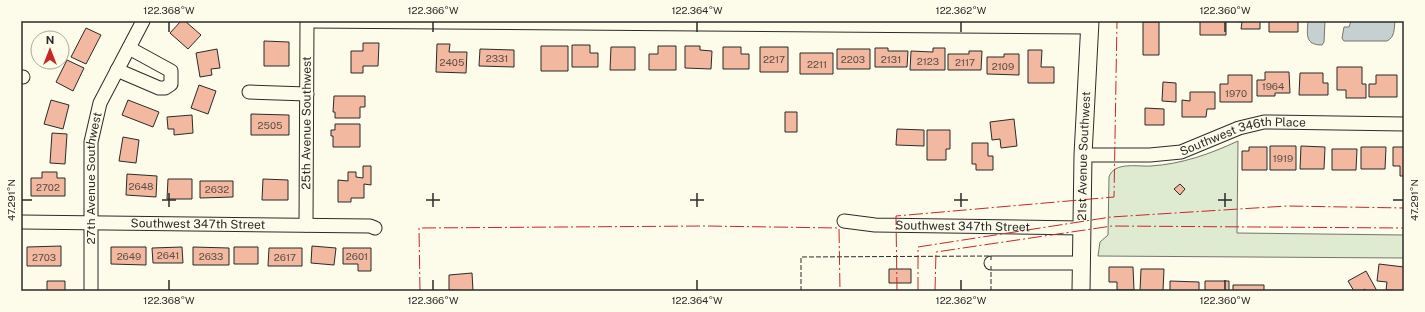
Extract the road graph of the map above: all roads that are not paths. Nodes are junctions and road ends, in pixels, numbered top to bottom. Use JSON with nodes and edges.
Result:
{"nodes":[{"id":1,"x":143,"y":21,"type":"edge"},
{"id":2,"x":307,"y":21,"type":"edge"},
{"id":3,"x":1090,"y":24,"type":"edge"},
{"id":4,"x":129,"y":48,"type":"junction"},
{"id":5,"x":117,"y":70,"type":"junction"},
{"id":6,"x":249,"y":92,"type":"dead end"},
{"id":7,"x":307,"y":94,"type":"junction"},
{"id":8,"x":1404,"y":124,"type":"edge"},
{"id":9,"x":1083,"y":155,"type":"junction"},
{"id":10,"x":844,"y":221,"type":"dead end"},
{"id":11,"x":21,"y":222,"type":"edge"},
{"id":12,"x":91,"y":222,"type":"junction"},
{"id":13,"x":306,"y":225,"type":"junction"},
{"id":14,"x":375,"y":228,"type":"dead end"},
{"id":15,"x":1082,"y":228,"type":"junction"},
{"id":16,"x":991,"y":262,"type":"dead end"},
{"id":17,"x":1082,"y":264,"type":"junction"},
{"id":18,"x":91,"y":291,"type":"edge"},
{"id":19,"x":1081,"y":291,"type":"edge"}],
"edges":[{"from":1,"to":4,"type":"street","name":"27th Avenue Southwest"},
{"from":2,"to":3,"type":"street"},
{"from":2,"to":7,"type":"street","name":"25th Avenue Southwest"},
{"from":3,"to":9,"type":"main road","name":"21st Avenue Southwest"},
{"from":4,"to":5,"type":"street","name":"27th Avenue Southwest"},
{"from":4,"to":5,"type":"street"},
{"from":5,"to":12,"type":"street","name":"27th Avenue Southwest"},
{"from":6,"to":7,"type":"street"},
{"from":7,"to":13,"type":"street","name":"25th Avenue Southwest"},
{"from":8,"to":9,"type":"street","name":"Southwest 346th Place"},
{"from":9,"to":15,"type":"main road","name":"21st Avenue Southwest"},
{"from":10,"to":15,"type":"street","name":"Southwest 347th Street"},
{"from":11,"to":12,"type":"street","name":"Southwest 347th Street"},
{"from":12,"to":13,"type":"street","name":"Southwest 347th Street"},
{"from":12,"to":18,"type":"street","name":"27th Avenue Southwest"},
{"from":13,"to":14,"type":"street","name":"Southwest 347th Street"},
{"from":15,"to":17,"type":"main road","name":"21st Avenue Southwest"},
{"from":16,"to":17,"type":"street"},
{"from":17,"to":19,"type":"main road","name":"21st Avenue Southwest"}]}
